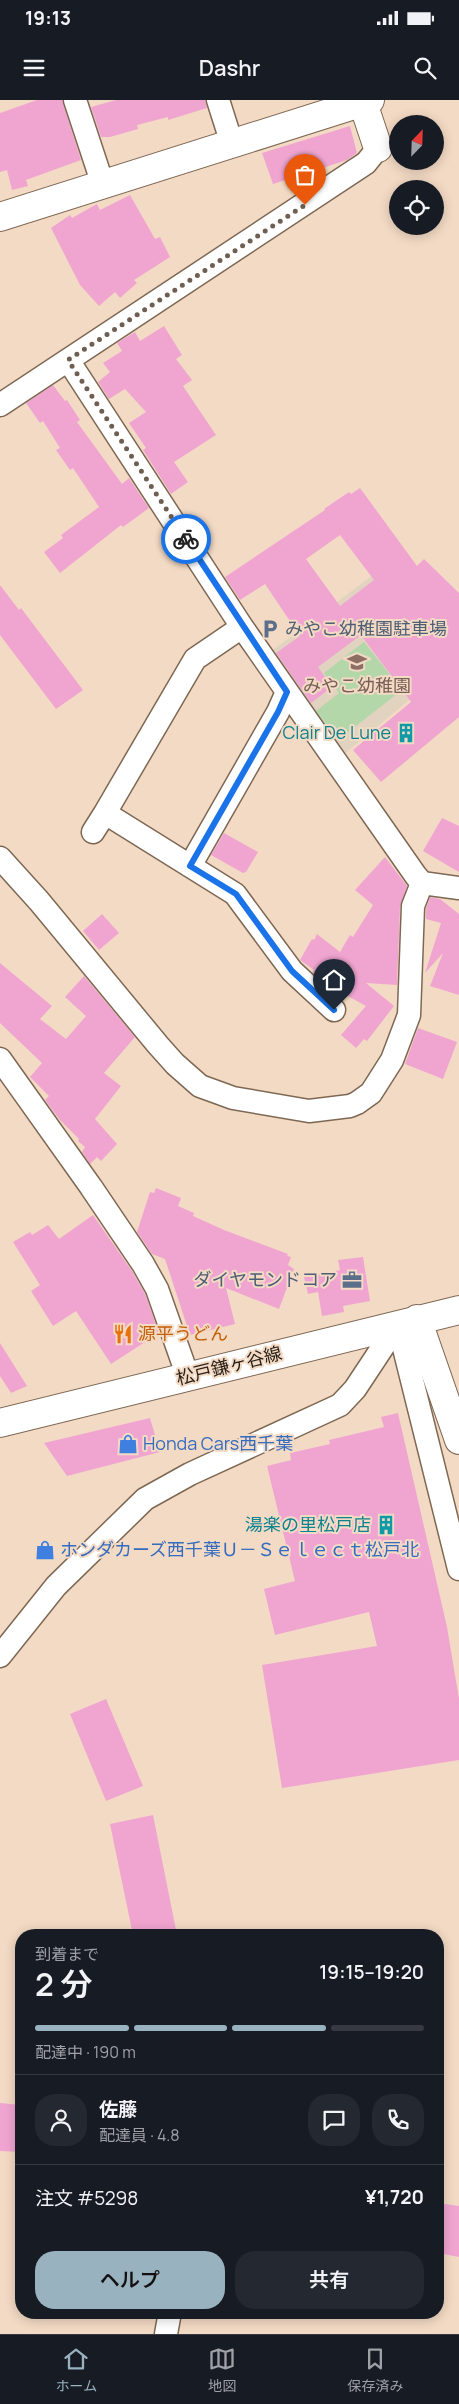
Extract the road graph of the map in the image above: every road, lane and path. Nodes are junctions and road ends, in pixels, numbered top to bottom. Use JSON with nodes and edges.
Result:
{"nodes":[{"id":1,"x":75,"y":100,"type":"edge"},
{"id":2,"x":218,"y":100,"type":"edge"},
{"id":3,"x":365,"y":101,"type":"edge"},
{"id":4,"x":232,"y":144,"type":"junction"},
{"id":5,"x":378,"y":148,"type":"joint"},
{"id":6,"x":103,"y":185,"type":"junction"},
{"id":7,"x":0,"y":217,"type":"edge"},
{"id":8,"x":68,"y":360,"type":"junction"},
{"id":9,"x":0,"y":405,"type":"edge"},
{"id":10,"x":242,"y":626,"type":"junction"},
{"id":11,"x":287,"y":692,"type":"junction"},
{"id":12,"x":105,"y":813,"type":"junction"},
{"id":13,"x":93,"y":832,"type":"dead end"},
{"id":14,"x":0,"y":858,"type":"edge"},
{"id":15,"x":190,"y":866,"type":"junction"},
{"id":16,"x":422,"y":883,"type":"junction"},
{"id":17,"x":459,"y":888,"type":"edge"},
{"id":18,"x":334,"y":1010,"type":"dead end"},
{"id":19,"x":1,"y":1062,"type":"edge"},
{"id":20,"x":459,"y":1310,"type":"edge"},
{"id":21,"x":408,"y":1321,"type":"junction"},
{"id":22,"x":188,"y":1376,"type":"junction"},
{"id":23,"x":0,"y":1423,"type":"edge"},
{"id":24,"x":459,"y":1440,"type":"edge"},
{"id":25,"x":459,"y":1569,"type":"edge"},
{"id":26,"x":0,"y":1656,"type":"edge"},
{"id":27,"x":169,"y":2319,"type":"edge"},
{"id":28,"x":166,"y":2334,"type":"edge"}],
"edges":[{"from":1,"to":6,"type":"street"},
{"from":2,"to":4,"type":"street"},
{"from":3,"to":4,"type":"street"},
{"from":3,"to":5,"type":"street"},
{"from":4,"to":6,"type":"street"},
{"from":5,"to":8,"type":"street"},
{"from":6,"to":7,"type":"street"},
{"from":8,"to":9,"type":"street"},
{"from":8,"to":10,"type":"street"},
{"from":10,"to":11,"type":"street"},
{"from":10,"to":12,"type":"street"},
{"from":11,"to":15,"type":"street"},
{"from":11,"to":16,"type":"street"},
{"from":12,"to":13,"type":"street"},
{"from":12,"to":15,"type":"street"},
{"from":14,"to":16,"type":"street"},
{"from":15,"to":18,"type":"street"},
{"from":16,"to":17,"type":"street"},
{"from":19,"to":22,"type":"street"},
{"from":20,"to":21,"type":"street","name":"松戸鎌ヶ谷線"},
{"from":21,"to":22,"type":"street","name":"松戸鎌ヶ谷線"},
{"from":21,"to":24,"type":"street"},
{"from":21,"to":25,"type":"street"},
{"from":21,"to":26,"type":"street"},
{"from":22,"to":23,"type":"street","name":"松戸鎌ヶ谷線"},
{"from":27,"to":28,"type":"street"}]}
